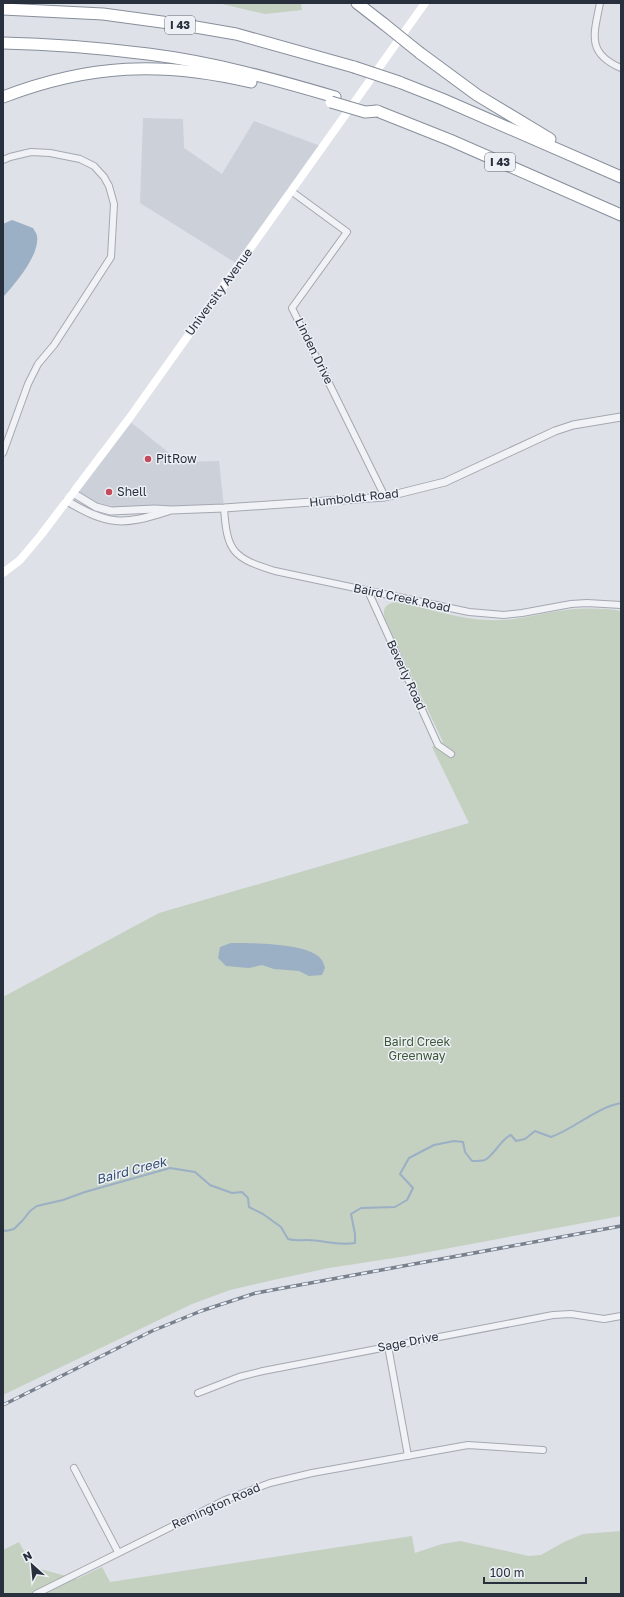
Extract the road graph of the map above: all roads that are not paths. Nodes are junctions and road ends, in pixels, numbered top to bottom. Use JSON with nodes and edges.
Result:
{"nodes":[{"id":1,"x":357,"y":3,"type":"edge"},
{"id":2,"x":425,"y":3,"type":"edge"},
{"id":3,"x":600,"y":3,"type":"edge"},
{"id":4,"x":3,"y":9,"type":"edge"},
{"id":5,"x":3,"y":43,"type":"edge"},
{"id":6,"x":621,"y":68,"type":"edge"},
{"id":7,"x":3,"y":97,"type":"edge"},
{"id":8,"x":333,"y":99,"type":"junction"},
{"id":9,"x":567,"y":154,"type":"junction"},
{"id":10,"x":3,"y":160,"type":"edge"},
{"id":11,"x":621,"y":177,"type":"edge"},
{"id":12,"x":291,"y":191,"type":"junction"},
{"id":13,"x":621,"y":215,"type":"edge"},
{"id":14,"x":621,"y":417,"type":"edge"},
{"id":15,"x":3,"y":453,"type":"edge"},
{"id":16,"x":74,"y":493,"type":"junction"},
{"id":17,"x":385,"y":497,"type":"junction"},
{"id":18,"x":67,"y":501,"type":"junction"},
{"id":19,"x":224,"y":508,"type":"junction"},
{"id":20,"x":170,"y":510,"type":"junction"},
{"id":21,"x":3,"y":573,"type":"edge"},
{"id":22,"x":368,"y":591,"type":"junction"},
{"id":23,"x":621,"y":605,"type":"edge"},
{"id":24,"x":451,"y":754,"type":"dead end"},
{"id":25,"x":621,"y":1316,"type":"edge"},
{"id":26,"x":388,"y":1346,"type":"junction"},
{"id":27,"x":198,"y":1393,"type":"dead end"},
{"id":28,"x":543,"y":1450,"type":"dead end"},
{"id":29,"x":408,"y":1456,"type":"junction"},
{"id":30,"x":74,"y":1468,"type":"dead end"},
{"id":31,"x":118,"y":1552,"type":"junction"},
{"id":32,"x":36,"y":1594,"type":"edge"}],
"edges":[{"from":1,"to":9,"type":"highway","bridge":true},
{"from":2,"to":12,"type":"main road","name":"University Avenue"},
{"from":3,"to":6,"type":"street"},
{"from":4,"to":9,"type":"highway","number":"I 43","bridge":true},
{"from":5,"to":8,"type":"highway","number":"I 43"},
{"from":7,"to":8,"type":"highway"},
{"from":8,"to":13,"type":"highway","number":"I 43"},
{"from":9,"to":11,"type":"highway","number":"I 43"},
{"from":10,"to":15,"type":"street"},
{"from":12,"to":16,"type":"main road","name":"University Avenue"},
{"from":12,"to":17,"type":"street","name":"Linden Drive"},
{"from":14,"to":17,"type":"street","name":"Humboldt Road"},
{"from":16,"to":18,"type":"main road","name":"University Avenue"},
{"from":16,"to":20,"type":"street","name":"Humboldt Road"},
{"from":17,"to":19,"type":"street","name":"Humboldt Road"},
{"from":18,"to":20,"type":"street","name":"Humboldt Road"},
{"from":18,"to":21,"type":"main road","name":"University Avenue"},
{"from":19,"to":20,"type":"street","name":"Humboldt Road"},
{"from":19,"to":22,"type":"street","name":"Baird Creek Road"},
{"from":22,"to":23,"type":"street","name":"Baird Creek Road"},
{"from":22,"to":24,"type":"street","name":"Beverly Road"},
{"from":25,"to":26,"type":"street","name":"Sage Drive"},
{"from":26,"to":27,"type":"street","name":"Sage Drive"},
{"from":26,"to":29,"type":"street"},
{"from":28,"to":29,"type":"street","name":"Remington Road"},
{"from":29,"to":31,"type":"street","name":"Remington Road"},
{"from":30,"to":31,"type":"street"},
{"from":31,"to":32,"type":"street","name":"Remington Road"}]}
